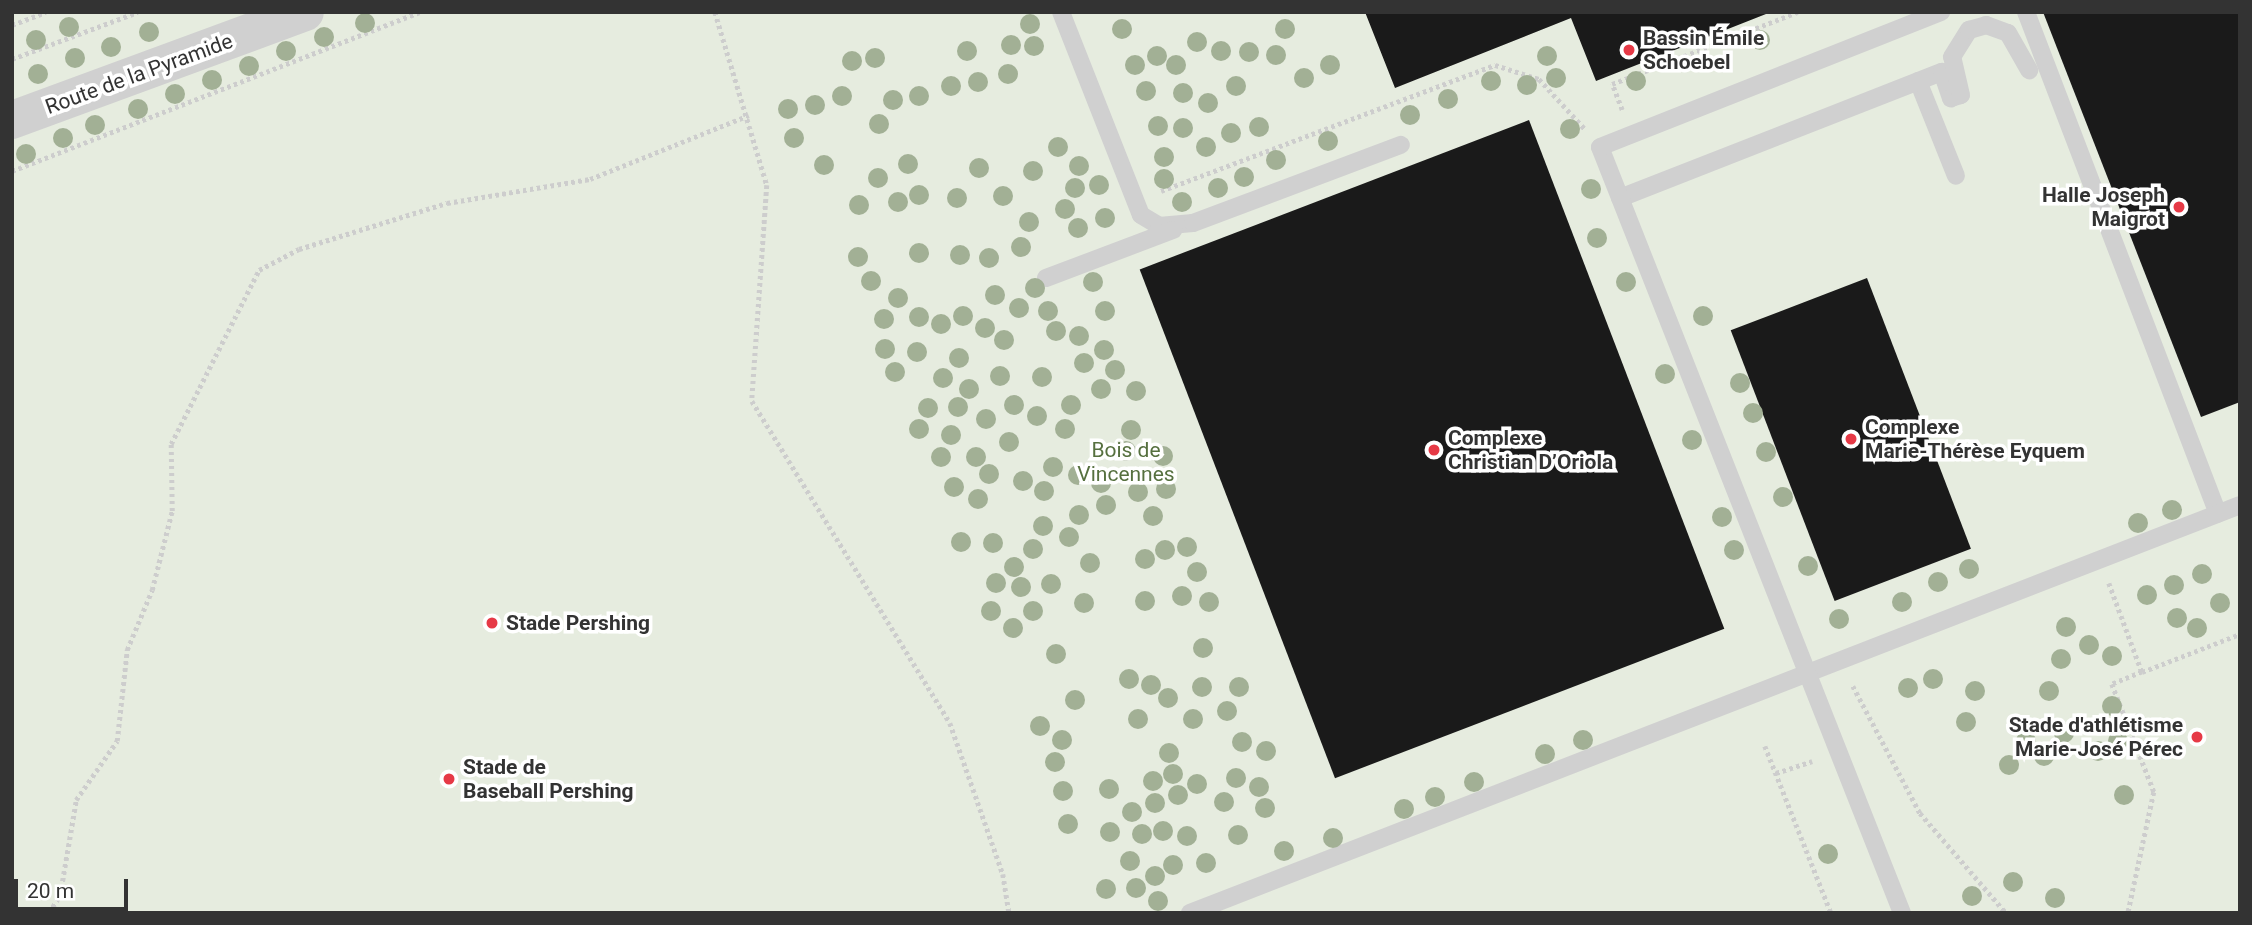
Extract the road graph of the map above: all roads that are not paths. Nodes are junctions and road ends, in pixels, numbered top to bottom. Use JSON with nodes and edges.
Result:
{"nodes":[{"id":1,"x":305,"y":12,"type":"edge"},
{"id":2,"x":1061,"y":12,"type":"edge"},
{"id":3,"x":1941,"y":12,"type":"edge"},
{"id":4,"x":2026,"y":12,"type":"edge"},
{"id":5,"x":2029,"y":70,"type":"dead end"},
{"id":6,"x":1918,"y":81,"type":"junction"},
{"id":7,"x":12,"y":120,"type":"edge"},
{"id":8,"x":1401,"y":145,"type":"dead end"},
{"id":9,"x":1956,"y":176,"type":"dead end"},
{"id":10,"x":1620,"y":198,"type":"junction"},
{"id":11,"x":1177,"y":228,"type":"junction"},
{"id":12,"x":1045,"y":278,"type":"dead end"},
{"id":13,"x":2240,"y":505,"type":"edge"},
{"id":14,"x":2218,"y":514,"type":"junction"},
{"id":15,"x":1808,"y":672,"type":"junction"},
{"id":16,"x":1190,"y":913,"type":"edge"},
{"id":17,"x":1902,"y":913,"type":"edge"}],
"edges":[{"from":1,"to":7,"type":"street","name":"Route de la Pyramide"},
{"from":2,"to":11,"type":"lane"},
{"from":3,"to":10,"type":"lane"},
{"from":4,"to":14,"type":"lane"},
{"from":5,"to":6,"type":"lane"},
{"from":6,"to":9,"type":"lane"},
{"from":6,"to":10,"type":"lane"},
{"from":8,"to":11,"type":"lane"},
{"from":10,"to":15,"type":"lane"},
{"from":11,"to":12,"type":"lane"},
{"from":13,"to":14,"type":"lane"},
{"from":14,"to":15,"type":"lane"},
{"from":15,"to":16,"type":"lane"},
{"from":15,"to":17,"type":"lane"}]}
